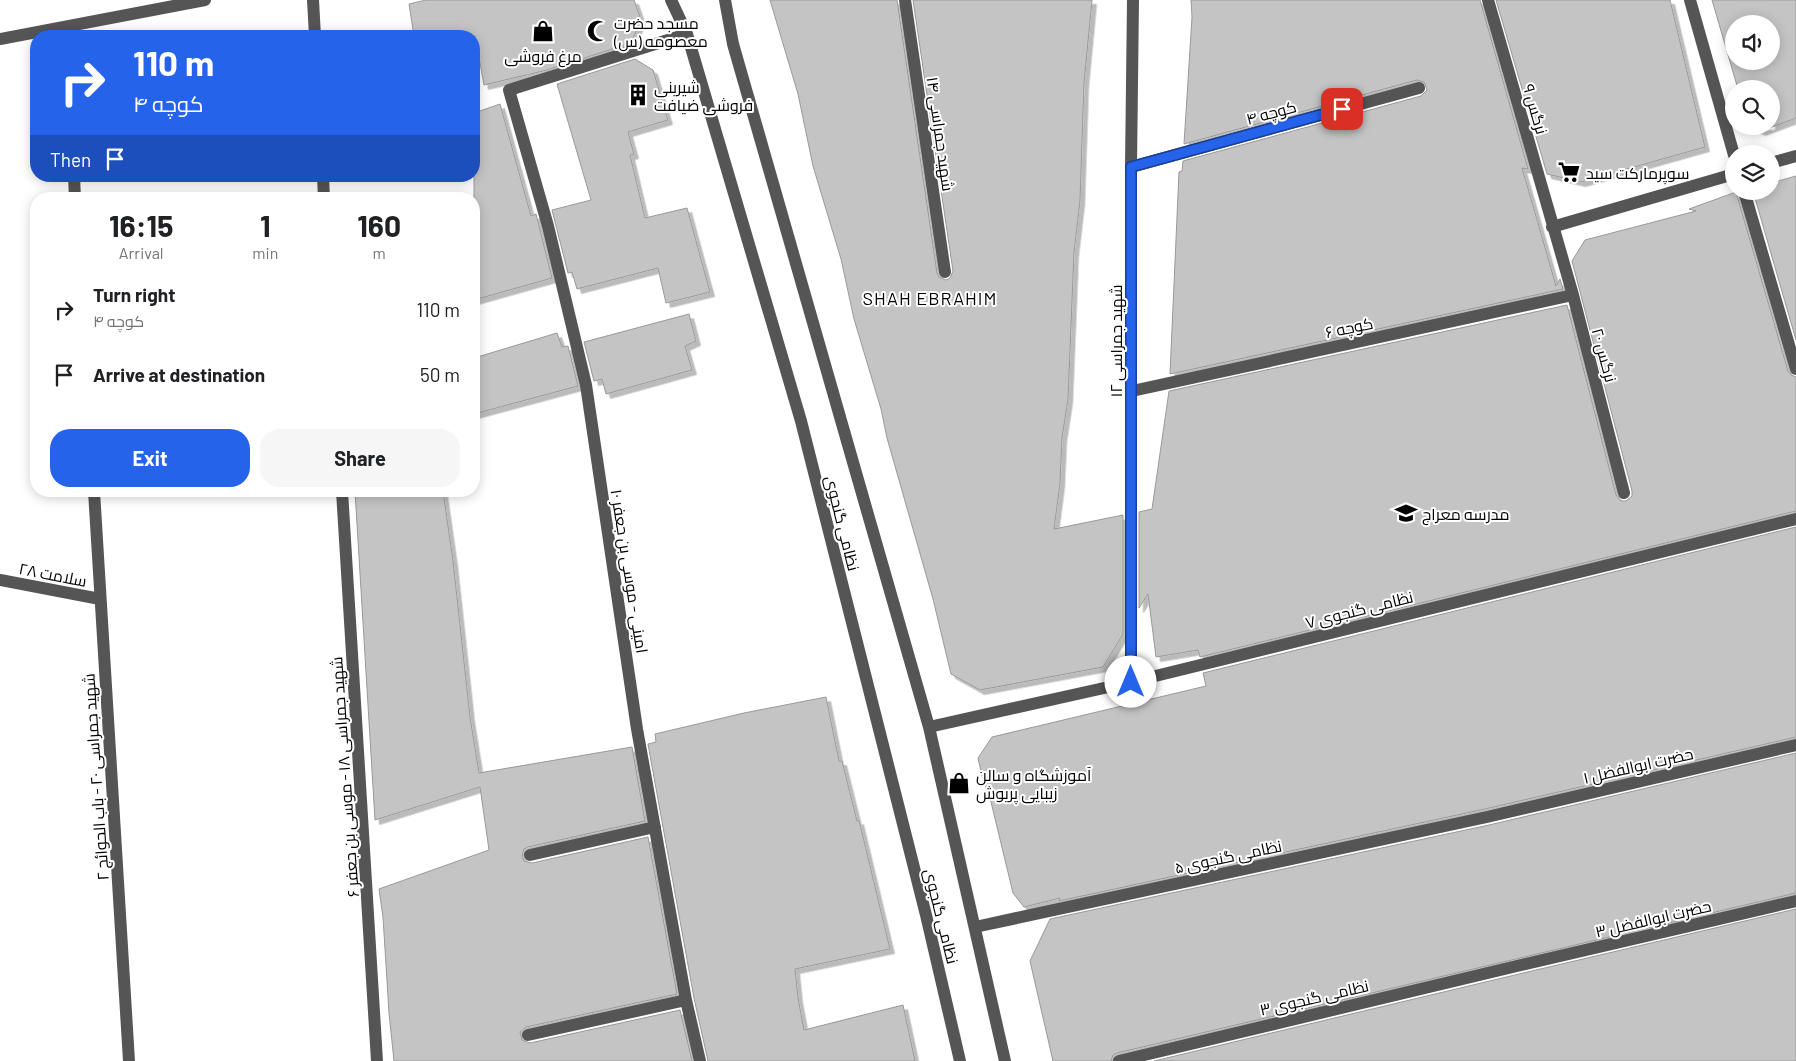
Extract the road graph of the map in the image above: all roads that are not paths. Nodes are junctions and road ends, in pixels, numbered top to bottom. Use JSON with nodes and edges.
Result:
{"nodes":[{"id":1,"x":205,"y":0,"type":"edge"},
{"id":2,"x":313,"y":0,"type":"edge"},
{"id":3,"x":671,"y":0,"type":"edge"},
{"id":4,"x":725,"y":0,"type":"edge"},
{"id":5,"x":905,"y":0,"type":"edge"},
{"id":6,"x":1133,"y":0,"type":"edge"},
{"id":7,"x":1488,"y":0,"type":"edge"},
{"id":8,"x":1690,"y":0,"type":"edge"},
{"id":9,"x":69,"y":30,"type":"edge"},
{"id":10,"x":314,"y":30,"type":"edge"},
{"id":11,"x":687,"y":34,"type":"junction"},
{"id":12,"x":30,"y":35,"type":"edge"},
{"id":13,"x":0,"y":39,"type":"edge"},
{"id":14,"x":1419,"y":88,"type":"dead end"},
{"id":15,"x":1731,"y":145,"type":"edge"},
{"id":16,"x":1796,"y":156,"type":"edge"},
{"id":17,"x":1780,"y":160,"type":"edge"},
{"id":18,"x":1131,"y":167,"type":"junction"},
{"id":19,"x":1725,"y":177,"type":"edge"},
{"id":20,"x":1747,"y":200,"type":"edge"},
{"id":21,"x":1552,"y":226,"type":"junction"},
{"id":22,"x":946,"y":272,"type":"dead end"},
{"id":23,"x":1572,"y":295,"type":"junction"},
{"id":24,"x":1796,"y":369,"type":"edge"},
{"id":25,"x":1132,"y":391,"type":"junction"},
{"id":26,"x":1624,"y":493,"type":"dead end"},
{"id":27,"x":94,"y":497,"type":"edge"},
{"id":28,"x":342,"y":497,"type":"edge"},
{"id":29,"x":1796,"y":519,"type":"edge"},
{"id":30,"x":0,"y":580,"type":"edge"},
{"id":31,"x":100,"y":599,"type":"junction"},
{"id":32,"x":1131,"y":682,"type":"junction"},
{"id":33,"x":929,"y":727,"type":"junction"},
{"id":34,"x":1796,"y":745,"type":"edge"},
{"id":35,"x":1487,"y":817,"type":"joint"},
{"id":36,"x":655,"y":827,"type":"junction"},
{"id":37,"x":530,"y":855,"type":"dead end"},
{"id":38,"x":1796,"y":901,"type":"edge"},
{"id":39,"x":975,"y":927,"type":"junction"},
{"id":40,"x":1517,"y":966,"type":"joint"},
{"id":41,"x":686,"y":1000,"type":"junction"},
{"id":42,"x":528,"y":1035,"type":"dead end"},
{"id":43,"x":130,"y":1061,"type":"edge"},
{"id":44,"x":378,"y":1061,"type":"edge"},
{"id":45,"x":700,"y":1061,"type":"edge"},
{"id":46,"x":960,"y":1061,"type":"edge"},
{"id":47,"x":1005,"y":1061,"type":"edge"},
{"id":48,"x":1119,"y":1061,"type":"edge"}],
"edges":[{"from":1,"to":9,"type":"street"},
{"from":2,"to":10,"type":"street"},
{"from":3,"to":11,"type":"street","name":"نظامی گنجوی"},
{"from":4,"to":33,"type":"street","name":"نظامی گنجوی"},
{"from":5,"to":22,"type":"street","name":"شهید جمراسی ۱۴"},
{"from":6,"to":18,"type":"street","name":"شهید جمراسی ۱۲"},
{"from":7,"to":21,"type":"street","name":"نرگس ۹"},
{"from":8,"to":15,"type":"street"},
{"from":11,"to":36,"type":"street","name":"امینی - موسی بن جعفر ۱۰"},
{"from":11,"to":46,"type":"street","name":"نظامی گنجوی"},
{"from":12,"to":13,"type":"street"},
{"from":14,"to":18,"type":"street","name":"کوچه ۴"},
{"from":16,"to":17,"type":"street"},
{"from":18,"to":25,"type":"street","name":"شهید جمراسی ۱۲"},
{"from":19,"to":21,"type":"street"},
{"from":20,"to":24,"type":"street"},
{"from":21,"to":23,"type":"street","name":"نرگس ۲۰"},
{"from":23,"to":25,"type":"street","name":"کوچه ۶"},
{"from":23,"to":26,"type":"street","name":"نرگس ۲۰"},
{"from":25,"to":32,"type":"street","name":"شهید جمراسی ۱۲"},
{"from":27,"to":31,"type":"street","name":"شهید جمراسی ۲۰ - باب الحوائج ۲"},
{"from":28,"to":44,"type":"street","name":"شهید جمراسی ۱۸ - موسی بن جعفر ۶"},
{"from":29,"to":32,"type":"street","name":"نظامی گنجوی ۷"},
{"from":30,"to":31,"type":"street","name":"سلامت ۲۸"},
{"from":31,"to":43,"type":"street","name":"شهید جمراسی ۲۰ - باب الحوائج ۲"},
{"from":32,"to":33,"type":"street","name":"نظامی گنجوی ۷"},
{"from":33,"to":39,"type":"street","name":"نظامی گنجوی"},
{"from":34,"to":35,"type":"street","name":"حضرت ابوالفضل ۱"},
{"from":35,"to":39,"type":"street","name":"نظامی گنجوی ۵"},
{"from":36,"to":37,"type":"street"},
{"from":36,"to":41,"type":"street","name":"امینی - موسی بن جعفر ۱۰"},
{"from":38,"to":40,"type":"street","name":"حضرت ابوالفضل ۳"},
{"from":39,"to":47,"type":"street","name":"نظامی گنجوی"},
{"from":40,"to":48,"type":"street","name":"نظامی گنجوی ۳"},
{"from":41,"to":42,"type":"street"},
{"from":41,"to":45,"type":"street","name":"امینی - موسی بن جعفر ۱۰"}]}
